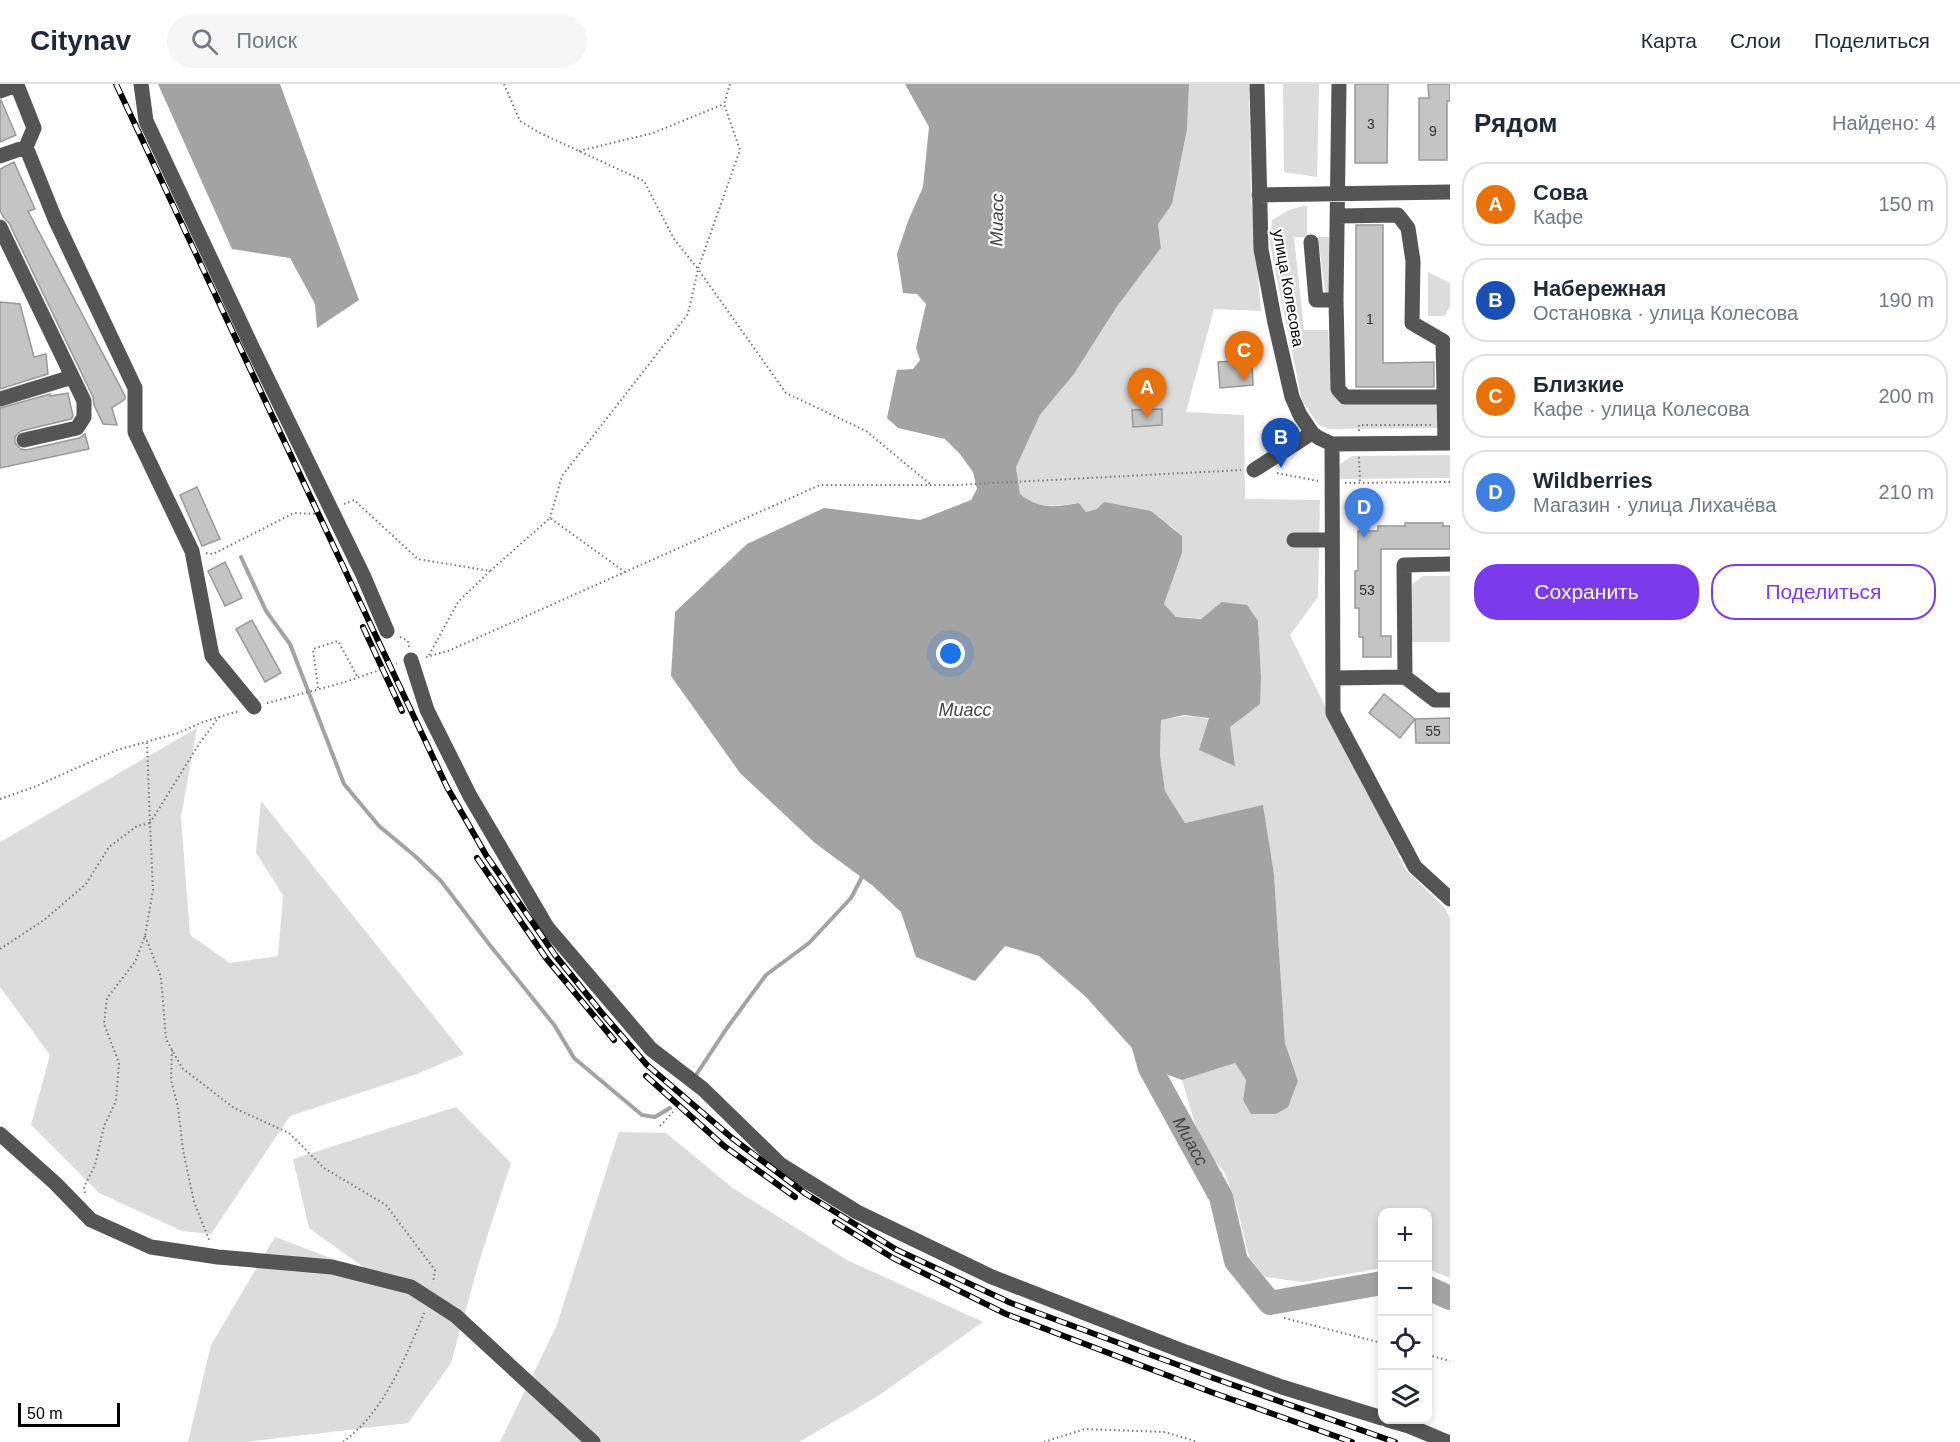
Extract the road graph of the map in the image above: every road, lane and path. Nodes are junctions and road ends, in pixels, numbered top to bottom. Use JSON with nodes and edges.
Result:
{"nodes":[{"id":1,"x":141,"y":84,"type":"edge"},
{"id":2,"x":504,"y":84,"type":"edge"},
{"id":3,"x":730,"y":84,"type":"edge"},
{"id":4,"x":1257,"y":84,"type":"edge"},
{"id":5,"x":1339,"y":84,"type":"edge"},
{"id":6,"x":0,"y":91,"type":"edge"},
{"id":7,"x":724,"y":104,"type":"junction"},
{"id":8,"x":26,"y":147,"type":"junction"},
{"id":9,"x":579,"y":151,"type":"junction"},
{"id":10,"x":0,"y":156,"type":"edge"},
{"id":11,"x":1450,"y":192,"type":"edge"},
{"id":12,"x":1339,"y":194,"type":"junction"},
{"id":13,"x":1259,"y":195,"type":"junction"},
{"id":14,"x":1338,"y":216,"type":"junction"},
{"id":15,"x":0,"y":227,"type":"edge"},
{"id":16,"x":1311,"y":242,"type":"dead end"},
{"id":17,"x":698,"y":269,"type":"junction"},
{"id":18,"x":1336,"y":300,"type":"junction"},
{"id":19,"x":72,"y":377,"type":"junction"},
{"id":20,"x":1444,"y":397,"type":"junction"},
{"id":21,"x":0,"y":399,"type":"edge"},
{"id":22,"x":1312,"y":433,"type":"junction"},
{"id":23,"x":24,"y":440,"type":"dead end"},
{"id":24,"x":1448,"y":443,"type":"edge"},
{"id":25,"x":1332,"y":444,"type":"junction"},
{"id":26,"x":1254,"y":470,"type":"joint"},
{"id":27,"x":1276,"y":474,"type":"dead end"},
{"id":28,"x":1450,"y":482,"type":"edge"},
{"id":29,"x":1332,"y":483,"type":"junction"},
{"id":30,"x":931,"y":485,"type":"junction"},
{"id":31,"x":330,"y":509,"type":"junction"},
{"id":32,"x":550,"y":518,"type":"junction"},
{"id":33,"x":1294,"y":540,"type":"dead end"},
{"id":34,"x":1332,"y":540,"type":"junction"},
{"id":35,"x":192,"y":551,"type":"junction"},
{"id":36,"x":1450,"y":564,"type":"edge"},
{"id":37,"x":490,"y":571,"type":"junction"},
{"id":38,"x":625,"y":572,"type":"junction"},
{"id":39,"x":387,"y":632,"type":"joint"},
{"id":40,"x":428,"y":656,"type":"junction"},
{"id":41,"x":411,"y":660,"type":"junction"},
{"id":42,"x":357,"y":677,"type":"junction"},
{"id":43,"x":1405,"y":677,"type":"junction"},
{"id":44,"x":1333,"y":678,"type":"junction"},
{"id":45,"x":318,"y":688,"type":"junction"},
{"id":46,"x":1450,"y":700,"type":"edge"},
{"id":47,"x":254,"y":707,"type":"junction"},
{"id":48,"x":220,"y":716,"type":"junction"},
{"id":49,"x":147,"y":742,"type":"junction"},
{"id":50,"x":0,"y":799,"type":"edge"},
{"id":51,"x":150,"y":823,"type":"junction"},
{"id":52,"x":1450,"y":900,"type":"edge"},
{"id":53,"x":145,"y":936,"type":"junction"},
{"id":54,"x":0,"y":949,"type":"edge"},
{"id":55,"x":172,"y":1050,"type":"junction"},
{"id":56,"x":672,"y":1112,"type":"dead end"},
{"id":57,"x":660,"y":1126,"type":"dead end"},
{"id":58,"x":0,"y":1134,"type":"edge"},
{"id":59,"x":92,"y":1220,"type":"junction"},
{"id":60,"x":218,"y":1257,"type":"junction"},
{"id":61,"x":430,"y":1299,"type":"junction"},
{"id":62,"x":1284,"y":1318,"type":"dead end"},
{"id":63,"x":1378,"y":1342,"type":"edge"},
{"id":64,"x":1432,"y":1356,"type":"edge"},
{"id":65,"x":1450,"y":1361,"type":"edge"},
{"id":66,"x":1378,"y":1416,"type":"edge"},
{"id":67,"x":1403,"y":1424,"type":"edge"},
{"id":68,"x":344,"y":1442,"type":"edge"},
{"id":69,"x":593,"y":1442,"type":"edge"},
{"id":70,"x":1044,"y":1442,"type":"edge"},
{"id":71,"x":1198,"y":1442,"type":"edge"},
{"id":72,"x":1447,"y":1442,"type":"edge"}],
"edges":[{"from":1,"to":31,"type":"street"},
{"from":2,"to":9,"type":"path"},
{"from":3,"to":7,"type":"path"},
{"from":4,"to":13,"type":"street","name":"улица Колесова"},
{"from":5,"to":12,"type":"street"},
{"from":6,"to":8,"type":"street"},
{"from":7,"to":9,"type":"path"},
{"from":7,"to":17,"type":"path"},
{"from":8,"to":10,"type":"street"},
{"from":8,"to":35,"type":"street"},
{"from":9,"to":17,"type":"path"},
{"from":11,"to":12,"type":"street"},
{"from":12,"to":13,"type":"street"},
{"from":12,"to":14,"type":"street"},
{"from":13,"to":22,"type":"street","name":"улица Колесова"},
{"from":14,"to":18,"type":"street"},
{"from":14,"to":20,"type":"street"},
{"from":15,"to":19,"type":"street"},
{"from":16,"to":18,"type":"street"},
{"from":17,"to":30,"type":"path"},
{"from":17,"to":32,"type":"path"},
{"from":18,"to":20,"type":"street"},
{"from":19,"to":21,"type":"street"},
{"from":19,"to":23,"type":"street"},
{"from":20,"to":24,"type":"street"},
{"from":22,"to":25,"type":"street"},
{"from":22,"to":26,"type":"street"},
{"from":24,"to":25,"type":"street"},
{"from":25,"to":29,"type":"street"},
{"from":26,"to":30,"type":"path"},
{"from":27,"to":29,"type":"path"},
{"from":28,"to":29,"type":"path"},
{"from":29,"to":34,"type":"street"},
{"from":30,"to":38,"type":"path"},
{"from":31,"to":35,"type":"path"},
{"from":31,"to":37,"type":"path"},
{"from":31,"to":39,"type":"street"},
{"from":32,"to":37,"type":"path"},
{"from":32,"to":38,"type":"path"},
{"from":33,"to":34,"type":"street"},
{"from":34,"to":44,"type":"street"},
{"from":35,"to":47,"type":"street"},
{"from":36,"to":43,"type":"street"},
{"from":37,"to":40,"type":"path"},
{"from":38,"to":40,"type":"path"},
{"from":39,"to":41,"type":"path"},
{"from":40,"to":41,"type":"path"},
{"from":41,"to":42,"type":"path"},
{"from":41,"to":66,"type":"street"},
{"from":42,"to":45,"type":"path"},
{"from":42,"to":45,"type":"path"},
{"from":43,"to":44,"type":"street"},
{"from":43,"to":46,"type":"street"},
{"from":44,"to":52,"type":"street"},
{"from":45,"to":47,"type":"path"},
{"from":47,"to":48,"type":"path"},
{"from":48,"to":49,"type":"path"},
{"from":48,"to":51,"type":"path"},
{"from":49,"to":50,"type":"path"},
{"from":49,"to":51,"type":"path"},
{"from":51,"to":53,"type":"path"},
{"from":51,"to":54,"type":"path"},
{"from":53,"to":55,"type":"path"},
{"from":53,"to":59,"type":"path"},
{"from":55,"to":60,"type":"path"},
{"from":55,"to":61,"type":"path"},
{"from":56,"to":57,"type":"path"},
{"from":58,"to":59,"type":"street"},
{"from":59,"to":60,"type":"street"},
{"from":60,"to":61,"type":"street"},
{"from":61,"to":68,"type":"path"},
{"from":61,"to":69,"type":"street"},
{"from":62,"to":63,"type":"path"},
{"from":64,"to":65,"type":"path"},
{"from":67,"to":72,"type":"street"},
{"from":70,"to":71,"type":"path"}]}
